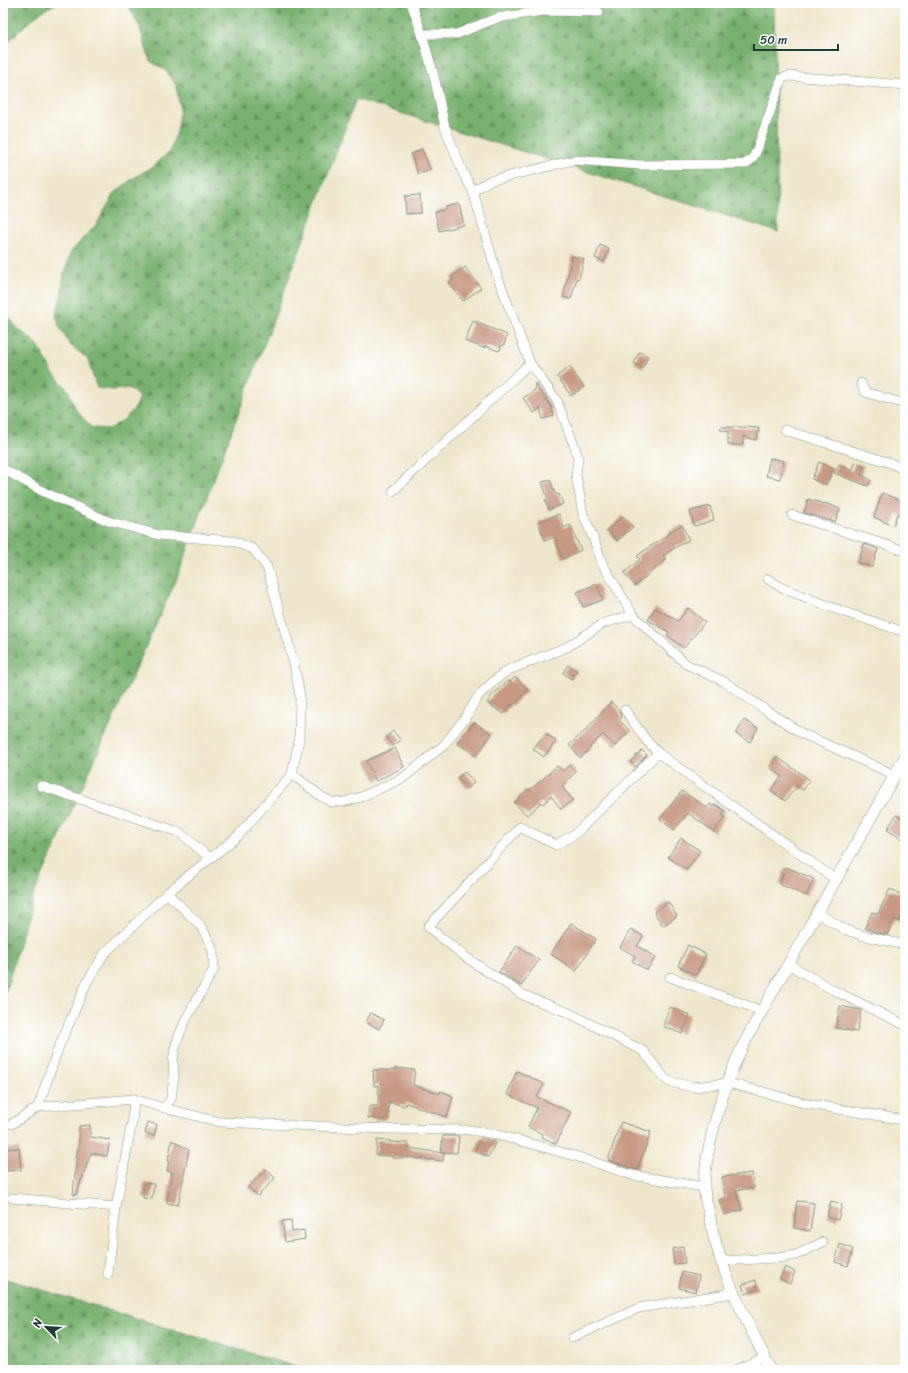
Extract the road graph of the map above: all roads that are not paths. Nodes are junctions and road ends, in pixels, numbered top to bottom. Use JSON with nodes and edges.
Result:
{"nodes":[{"id":1,"x":411,"y":3,"type":"edge"},
{"id":2,"x":599,"y":12,"type":"dead end"},
{"id":3,"x":422,"y":34,"type":"junction"},
{"id":4,"x":905,"y":85,"type":"edge"},
{"id":5,"x":473,"y":191,"type":"junction"},
{"id":6,"x":530,"y":363,"type":"junction"},
{"id":7,"x":861,"y":383,"type":"dead end"},
{"id":8,"x":905,"y":404,"type":"edge"},
{"id":9,"x":785,"y":430,"type":"dead end"},
{"id":10,"x":3,"y":469,"type":"edge"},
{"id":11,"x":905,"y":470,"type":"edge"},
{"id":12,"x":393,"y":491,"type":"dead end"},
{"id":13,"x":792,"y":515,"type":"dead end"},
{"id":14,"x":905,"y":551,"type":"edge"},
{"id":15,"x":768,"y":579,"type":"dead end"},
{"id":16,"x":633,"y":615,"type":"junction"},
{"id":17,"x":905,"y":632,"type":"edge"},
{"id":18,"x":625,"y":710,"type":"dead end"},
{"id":19,"x":658,"y":753,"type":"junction"},
{"id":20,"x":905,"y":757,"type":"edge"},
{"id":21,"x":292,"y":774,"type":"junction"},
{"id":22,"x":894,"y":776,"type":"junction"},
{"id":23,"x":41,"y":786,"type":"dead end"},
{"id":24,"x":210,"y":858,"type":"junction"},
{"id":25,"x":835,"y":879,"type":"junction"},
{"id":26,"x":167,"y":893,"type":"junction"},
{"id":27,"x":818,"y":913,"type":"junction"},
{"id":28,"x":905,"y":945,"type":"edge"},
{"id":29,"x":788,"y":964,"type":"junction"},
{"id":30,"x":670,"y":977,"type":"dead end"},
{"id":31,"x":762,"y":1011,"type":"junction"},
{"id":32,"x":905,"y":1025,"type":"edge"},
{"id":33,"x":728,"y":1083,"type":"junction"},
{"id":34,"x":134,"y":1099,"type":"junction"},
{"id":35,"x":38,"y":1107,"type":"junction"},
{"id":36,"x":164,"y":1108,"type":"junction"},
{"id":37,"x":905,"y":1120,"type":"edge"},
{"id":38,"x":12,"y":1124,"type":"dead end"},
{"id":39,"x":704,"y":1187,"type":"junction"},
{"id":40,"x":12,"y":1198,"type":"dead end"},
{"id":41,"x":116,"y":1207,"type":"junction"},
{"id":42,"x":823,"y":1242,"type":"dead end"},
{"id":43,"x":720,"y":1261,"type":"junction"},
{"id":44,"x":108,"y":1274,"type":"dead end"},
{"id":45,"x":733,"y":1293,"type":"junction"},
{"id":46,"x":572,"y":1338,"type":"dead end"},
{"id":47,"x":765,"y":1357,"type":"junction"},
{"id":48,"x":736,"y":1370,"type":"edge"},
{"id":49,"x":771,"y":1370,"type":"edge"}],
"edges":[{"from":1,"to":3,"type":"street"},
{"from":2,"to":3,"type":"street"},
{"from":3,"to":5,"type":"street"},
{"from":4,"to":5,"type":"street"},
{"from":5,"to":6,"type":"street"},
{"from":6,"to":12,"type":"street"},
{"from":6,"to":16,"type":"street"},
{"from":7,"to":8,"type":"street"},
{"from":9,"to":11,"type":"street"},
{"from":10,"to":21,"type":"street"},
{"from":13,"to":14,"type":"street"},
{"from":15,"to":17,"type":"street"},
{"from":16,"to":21,"type":"street"},
{"from":16,"to":22,"type":"street"},
{"from":18,"to":19,"type":"street"},
{"from":19,"to":25,"type":"street"},
{"from":19,"to":33,"type":"street"},
{"from":20,"to":22,"type":"street"},
{"from":21,"to":24,"type":"street"},
{"from":22,"to":25,"type":"street"},
{"from":23,"to":24,"type":"street"},
{"from":24,"to":26,"type":"street"},
{"from":25,"to":27,"type":"street"},
{"from":26,"to":35,"type":"street"},
{"from":26,"to":36,"type":"street"},
{"from":27,"to":28,"type":"street"},
{"from":27,"to":29,"type":"street"},
{"from":29,"to":31,"type":"street"},
{"from":29,"to":32,"type":"street"},
{"from":30,"to":31,"type":"street"},
{"from":31,"to":33,"type":"street"},
{"from":33,"to":37,"type":"street"},
{"from":33,"to":39,"type":"street"},
{"from":34,"to":35,"type":"street"},
{"from":34,"to":36,"type":"street"},
{"from":34,"to":41,"type":"street"},
{"from":35,"to":38,"type":"street"},
{"from":36,"to":39,"type":"street"},
{"from":39,"to":43,"type":"street"},
{"from":40,"to":41,"type":"street"},
{"from":41,"to":44,"type":"street"},
{"from":42,"to":43,"type":"street"},
{"from":43,"to":45,"type":"street"},
{"from":45,"to":46,"type":"street"},
{"from":45,"to":47,"type":"street"},
{"from":47,"to":48,"type":"street"},
{"from":47,"to":49,"type":"street"}]}
